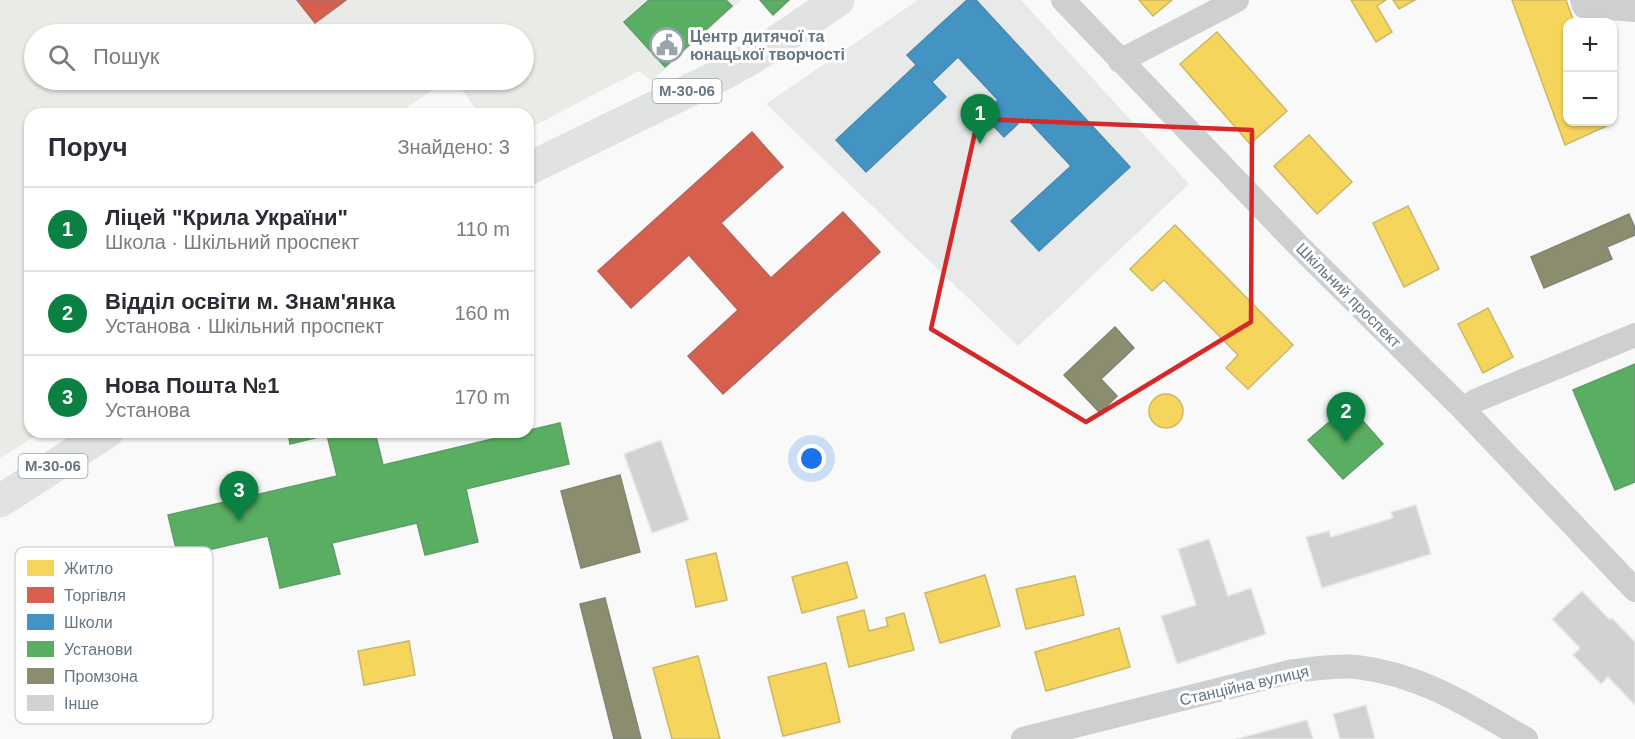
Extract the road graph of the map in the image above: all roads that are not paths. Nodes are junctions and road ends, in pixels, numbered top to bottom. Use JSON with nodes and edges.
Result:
{"nodes":[{"id":1,"x":838,"y":0,"type":"edge"},
{"id":2,"x":1063,"y":0,"type":"edge"},
{"id":3,"x":1237,"y":0,"type":"edge"},
{"id":4,"x":1582,"y":0,"type":"edge"},
{"id":5,"x":1631,"y":0,"type":"edge"},
{"id":6,"x":1635,"y":10,"type":"edge"},
{"id":7,"x":1120,"y":61,"type":"junction"},
{"id":8,"x":534,"y":166,"type":"edge"},
{"id":9,"x":1635,"y":335,"type":"edge"},
{"id":10,"x":1463,"y":409,"type":"junction"},
{"id":11,"x":97,"y":438,"type":"edge"},
{"id":12,"x":0,"y":501,"type":"edge"},
{"id":13,"x":1635,"y":590,"type":"edge"},
{"id":14,"x":1023,"y":739,"type":"edge"},
{"id":15,"x":1526,"y":739,"type":"edge"}],
"edges":[{"from":1,"to":8,"type":"main road","number":"М-30-06"},
{"from":2,"to":7,"type":"street","name":"Шкільний проспект"},
{"from":3,"to":7,"type":"street"},
{"from":4,"to":6,"type":"street"},
{"from":5,"to":6,"type":"street"},
{"from":7,"to":10,"type":"street","name":"Шкільний проспект"},
{"from":9,"to":10,"type":"street"},
{"from":10,"to":13,"type":"street","name":"Шкільний проспект"},
{"from":11,"to":12,"type":"main road","number":"М-30-06"},
{"from":14,"to":15,"type":"street","name":"Станційна вулиця"}]}
